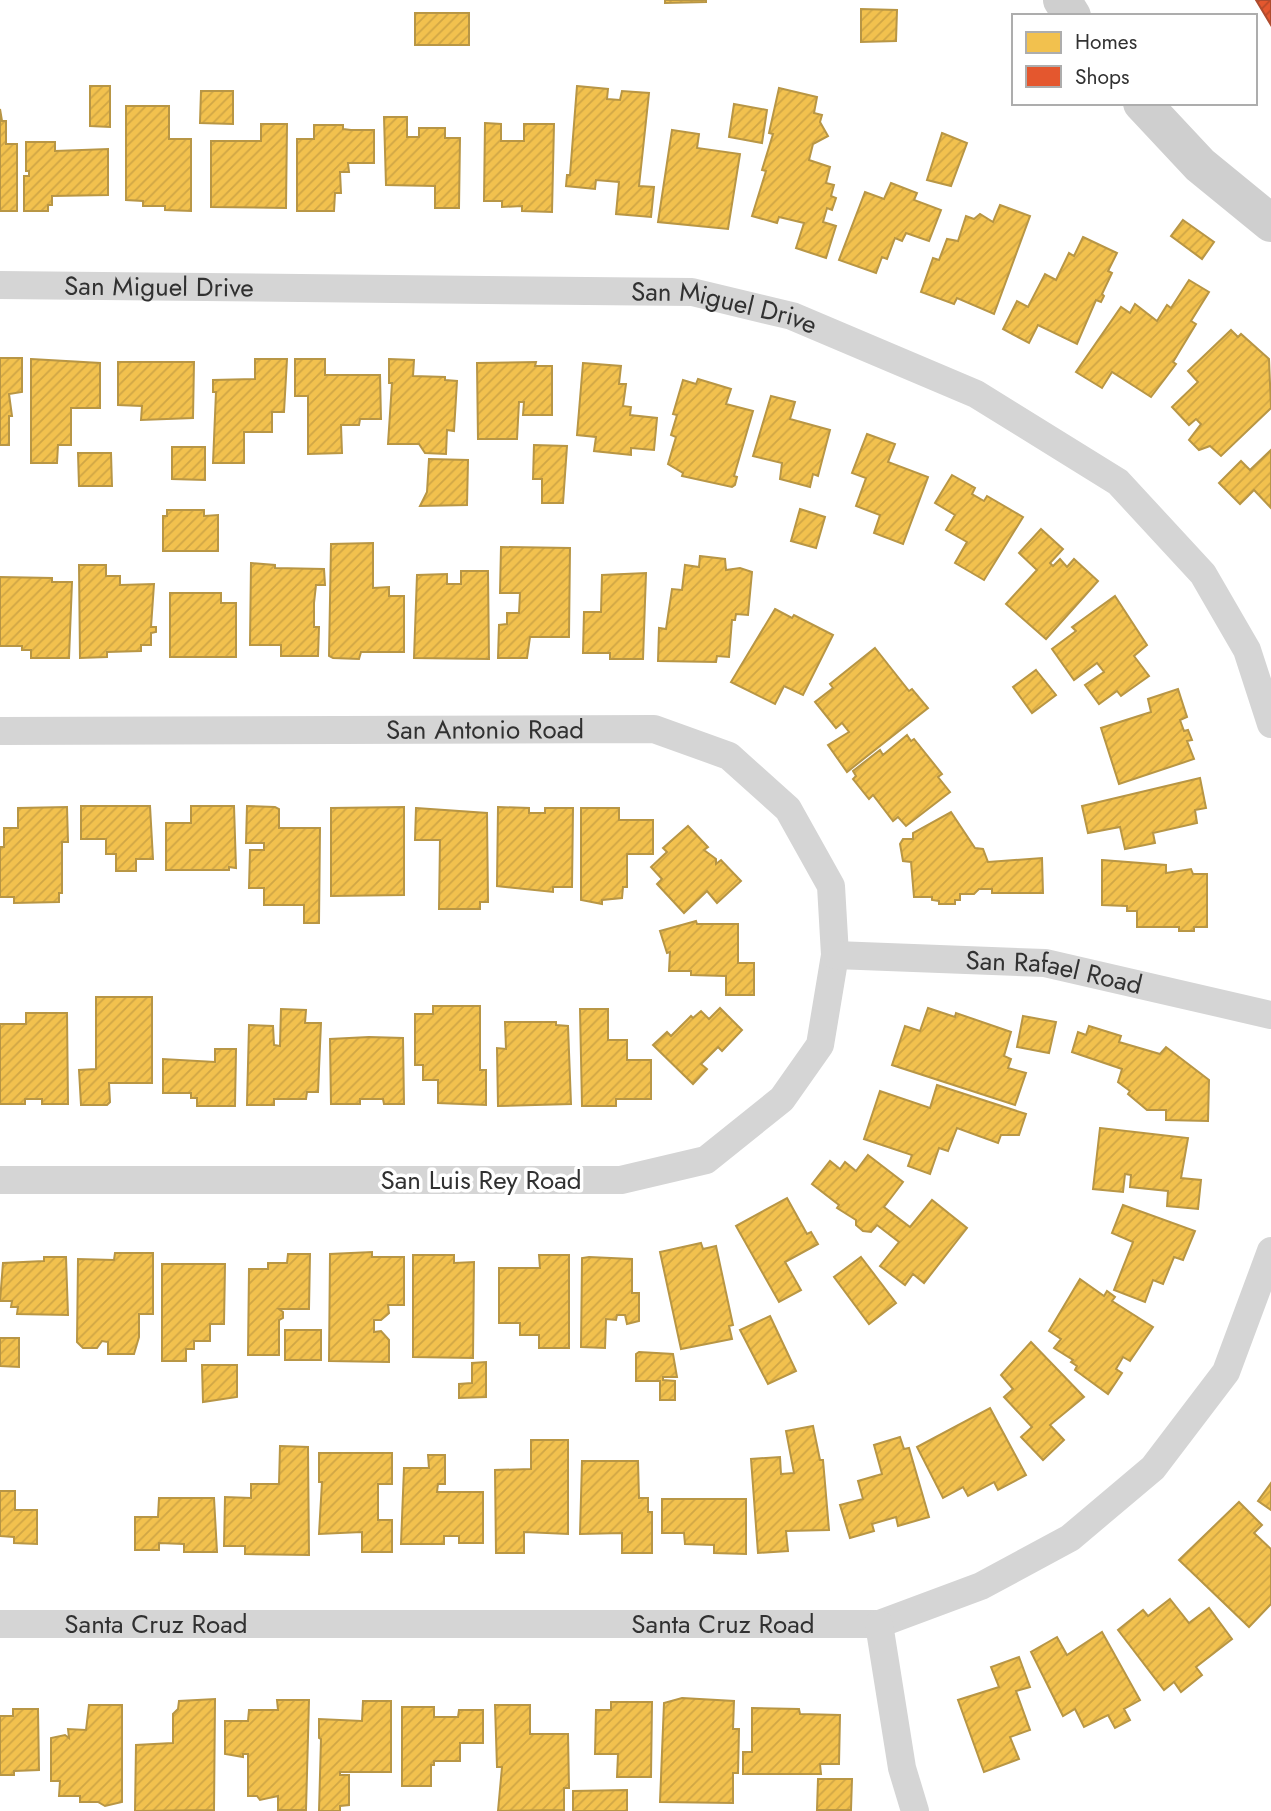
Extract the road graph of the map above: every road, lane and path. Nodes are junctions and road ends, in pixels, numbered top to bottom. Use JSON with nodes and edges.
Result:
{"nodes":[{"id":1,"x":1144,"y":105,"type":"edge"},
{"id":2,"x":1271,"y":223,"type":"edge"},
{"id":3,"x":0,"y":285,"type":"edge"},
{"id":4,"x":1271,"y":724,"type":"edge"},
{"id":5,"x":0,"y":731,"type":"edge"},
{"id":6,"x":835,"y":956,"type":"junction"},
{"id":7,"x":1271,"y":1015,"type":"edge"},
{"id":8,"x":0,"y":1180,"type":"edge"},
{"id":9,"x":1271,"y":1251,"type":"edge"},
{"id":10,"x":879,"y":1623,"type":"junction"},
{"id":11,"x":0,"y":1624,"type":"edge"},
{"id":12,"x":915,"y":1811,"type":"edge"}],
"edges":[{"from":1,"to":2,"type":"street"},
{"from":3,"to":4,"type":"street","name":"San Miguel Drive"},
{"from":5,"to":6,"type":"street","name":"San Antonio Road"},
{"from":6,"to":7,"type":"street","name":"San Rafael Road"},
{"from":6,"to":8,"type":"street","name":"San Luis Rey Road"},
{"from":9,"to":10,"type":"street","name":"Santa Cruz Road"},
{"from":10,"to":11,"type":"street","name":"Santa Cruz Road"},
{"from":10,"to":12,"type":"street"}]}
